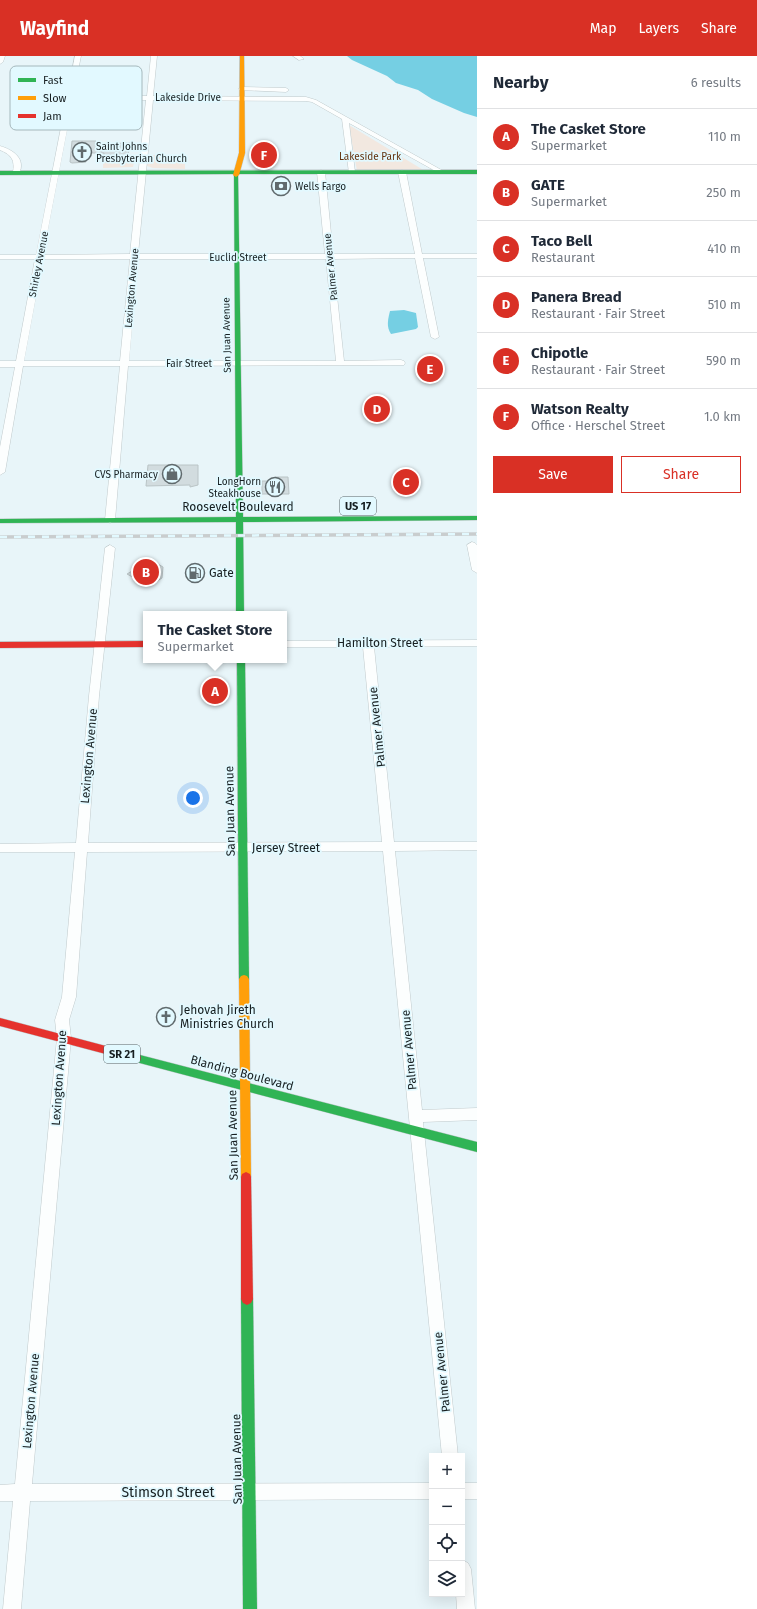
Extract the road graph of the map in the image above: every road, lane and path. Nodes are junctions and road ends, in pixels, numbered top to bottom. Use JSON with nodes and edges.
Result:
{"nodes":[{"id":1,"x":2,"y":56,"type":"edge"},
{"id":2,"x":78,"y":56,"type":"edge"},
{"id":3,"x":154,"y":56,"type":"edge"},
{"id":4,"x":242,"y":56,"type":"edge"},
{"id":5,"x":0,"y":62,"type":"edge"},
{"id":6,"x":76,"y":66,"type":"edge"},
{"id":7,"x":242,"y":93,"type":"junction"},
{"id":8,"x":142,"y":97,"type":"edge"},
{"id":9,"x":150,"y":97,"type":"junction"},
{"id":10,"x":345,"y":120,"type":"junction"},
{"id":11,"x":63,"y":130,"type":"edge"},
{"id":12,"x":0,"y":148,"type":"edge"},
{"id":13,"x":0,"y":172,"type":"edge"},
{"id":14,"x":237,"y":172,"type":"junction"},
{"id":15,"x":321,"y":172,"type":"junction"},
{"id":16,"x":351,"y":172,"type":"junction"},
{"id":17,"x":402,"y":172,"type":"junction"},
{"id":18,"x":441,"y":172,"type":"junction"},
{"id":19,"x":477,"y":172,"type":"edge"},
{"id":20,"x":17,"y":173,"type":"junction"},
{"id":21,"x":55,"y":173,"type":"junction"},
{"id":22,"x":141,"y":173,"type":"junction"},
{"id":23,"x":418,"y":256,"type":"junction"},
{"id":24,"x":477,"y":256,"type":"edge"},
{"id":25,"x":134,"y":257,"type":"junction"},
{"id":26,"x":236,"y":257,"type":"junction"},
{"id":27,"x":329,"y":257,"type":"junction"},
{"id":28,"x":0,"y":258,"type":"edge"},
{"id":29,"x":39,"y":258,"type":"junction"},
{"id":30,"x":435,"y":337,"type":"dead end"},
{"id":31,"x":124,"y":363,"type":"junction"},
{"id":32,"x":238,"y":363,"type":"junction"},
{"id":33,"x":340,"y":363,"type":"junction"},
{"id":34,"x":401,"y":363,"type":"dead end"},
{"id":35,"x":0,"y":364,"type":"edge"},
{"id":36,"x":19,"y":364,"type":"junction"},
{"id":37,"x":0,"y":472,"type":"edge"},
{"id":38,"x":227,"y":507,"type":"dead end"},
{"id":39,"x":242,"y":507,"type":"junction"},
{"id":40,"x":443,"y":510,"type":"dead end"},
{"id":41,"x":362,"y":518,"type":"junction"},
{"id":42,"x":477,"y":518,"type":"edge"},
{"id":43,"x":239,"y":519,"type":"junction"},
{"id":44,"x":110,"y":520,"type":"junction"},
{"id":45,"x":0,"y":521,"type":"edge"},
{"id":46,"x":472,"y":545,"type":"dead end"},
{"id":47,"x":110,"y":548,"type":"dead end"},
{"id":48,"x":477,"y":570,"type":"edge"},
{"id":49,"x":240,"y":611,"type":"edge"},
{"id":50,"x":368,"y":643,"type":"junction"},
{"id":51,"x":477,"y":643,"type":"edge"},
{"id":52,"x":100,"y":644,"type":"junction"},
{"id":53,"x":143,"y":644,"type":"edge"},
{"id":54,"x":287,"y":644,"type":"edge"},
{"id":55,"x":0,"y":645,"type":"edge"},
{"id":56,"x":241,"y":663,"type":"edge"},
{"id":57,"x":477,"y":846,"type":"edge"},
{"id":58,"x":389,"y":847,"type":"junction"},
{"id":59,"x":0,"y":848,"type":"edge"},
{"id":60,"x":242,"y":848,"type":"junction"},
{"id":61,"x":81,"y":849,"type":"junction"},
{"id":62,"x":0,"y":1022,"type":"edge"},
{"id":63,"x":64,"y":1038,"type":"junction"},
{"id":64,"x":245,"y":1087,"type":"junction"},
{"id":65,"x":477,"y":1114,"type":"edge"},
{"id":66,"x":416,"y":1124,"type":"junction"},
{"id":67,"x":477,"y":1147,"type":"edge"},
{"id":68,"x":450,"y":1453,"type":"edge"},
{"id":69,"x":249,"y":1491,"type":"junction"},
{"id":70,"x":429,"y":1491,"type":"edge"},
{"id":71,"x":465,"y":1491,"type":"edge"},
{"id":72,"x":477,"y":1491,"type":"edge"},
{"id":73,"x":0,"y":1493,"type":"edge"},
{"id":74,"x":22,"y":1493,"type":"junction"},
{"id":75,"x":465,"y":1597,"type":"edge"},
{"id":76,"x":12,"y":1609,"type":"edge"},
{"id":77,"x":250,"y":1609,"type":"edge"},
{"id":78,"x":466,"y":1609,"type":"edge"}],
"edges":[{"from":1,"to":5,"type":"street"},
{"from":2,"to":6,"type":"street","name":"Shirley Avenue"},
{"from":3,"to":9,"type":"street","name":"Lexington Avenue"},
{"from":4,"to":7,"type":"main road","name":"San Juan Avenue"},
{"from":7,"to":9,"type":"street","name":"Lakeside Drive"},
{"from":7,"to":10,"type":"street","name":"Lakeside Drive"},
{"from":7,"to":14,"type":"main road","name":"San Juan Avenue"},
{"from":8,"to":9,"type":"street","name":"Lakeside Drive"},
{"from":9,"to":22,"type":"street","name":"Lexington Avenue"},
{"from":10,"to":16,"type":"street"},
{"from":10,"to":18,"type":"street","name":"Lakeside Drive"},
{"from":11,"to":21,"type":"street","name":"Shirley Avenue"},
{"from":12,"to":20,"type":"street"},
{"from":13,"to":20,"type":"main road"},
{"from":14,"to":15,"type":"main road"},
{"from":14,"to":22,"type":"main road"},
{"from":14,"to":26,"type":"main road","name":"San Juan Avenue"},
{"from":15,"to":16,"type":"main road"},
{"from":15,"to":27,"type":"street","name":"Palmer Avenue"},
{"from":16,"to":17,"type":"main road"},
{"from":17,"to":18,"type":"main road"},
{"from":17,"to":23,"type":"street"},
{"from":18,"to":19,"type":"main road"},
{"from":20,"to":21,"type":"main road"},
{"from":21,"to":22,"type":"main road"},
{"from":21,"to":29,"type":"street","name":"Shirley Avenue"},
{"from":22,"to":25,"type":"street","name":"Lexington Avenue"},
{"from":23,"to":24,"type":"street","name":"Euclid Street"},
{"from":23,"to":27,"type":"street","name":"Euclid Street"},
{"from":23,"to":30,"type":"street"},
{"from":25,"to":26,"type":"street","name":"Euclid Street"},
{"from":25,"to":29,"type":"street","name":"Euclid Street"},
{"from":25,"to":31,"type":"street","name":"Lexington Avenue"},
{"from":26,"to":27,"type":"street","name":"Euclid Street"},
{"from":26,"to":32,"type":"main road","name":"San Juan Avenue"},
{"from":27,"to":33,"type":"street","name":"Palmer Avenue"},
{"from":28,"to":29,"type":"street","name":"Euclid Street"},
{"from":29,"to":36,"type":"street","name":"Shirley Avenue"},
{"from":31,"to":32,"type":"street","name":"Fair Street"},
{"from":31,"to":36,"type":"street","name":"Fair Street"},
{"from":31,"to":44,"type":"street","name":"Lexington Avenue"},
{"from":32,"to":33,"type":"street","name":"Fair Street"},
{"from":32,"to":39,"type":"main road","name":"San Juan Avenue"},
{"from":33,"to":34,"type":"street","name":"Fair Street"},
{"from":35,"to":36,"type":"street","name":"Fair Street"},
{"from":36,"to":37,"type":"street","name":"Shirley Avenue"},
{"from":38,"to":39,"type":"main road","name":"Roosevelt Boulevard"},
{"from":39,"to":43,"type":"main road","name":"San Juan Avenue"},
{"from":40,"to":41,"type":"main road"},
{"from":41,"to":42,"type":"main road","name":"Roosevelt Boulevard","number":"US 17"},
{"from":41,"to":43,"type":"main road","name":"Roosevelt Boulevard","number":"US 17"},
{"from":43,"to":44,"type":"main road","name":"Roosevelt Boulevard","number":"US 17"},
{"from":43,"to":49,"type":"main road","name":"San Juan Avenue"},
{"from":44,"to":45,"type":"main road","name":"Roosevelt Boulevard","number":"US 17"},
{"from":46,"to":48,"type":"street"},
{"from":47,"to":52,"type":"street","name":"Lexington Avenue"},
{"from":50,"to":51,"type":"street","name":"Hamilton Street"},
{"from":50,"to":54,"type":"street","name":"Hamilton Street"},
{"from":50,"to":58,"type":"street","name":"Palmer Avenue"},
{"from":52,"to":53,"type":"main road"},
{"from":52,"to":55,"type":"main road"},
{"from":52,"to":61,"type":"street","name":"Lexington Avenue"},
{"from":56,"to":60,"type":"main road","name":"San Juan Avenue"},
{"from":57,"to":58,"type":"street","name":"Jersey Street"},
{"from":58,"to":60,"type":"street","name":"Jersey Street"},
{"from":58,"to":66,"type":"street","name":"Palmer Avenue"},
{"from":59,"to":61,"type":"street","name":"Jersey Street"},
{"from":60,"to":61,"type":"street","name":"Jersey Street"},
{"from":60,"to":64,"type":"main road","name":"San Juan Avenue"},
{"from":61,"to":63,"type":"street","name":"Lexington Avenue"},
{"from":62,"to":63,"type":"main road","name":"Blanding Boulevard","number":"SR 21"},
{"from":63,"to":64,"type":"main road","name":"Blanding Boulevard","number":"SR 21"},
{"from":63,"to":74,"type":"street","name":"Lexington Avenue"},
{"from":64,"to":66,"type":"main road","name":"Blanding Boulevard","number":"SR 21"},
{"from":64,"to":69,"type":"main road","name":"San Juan Avenue"},
{"from":65,"to":66,"type":"street"},
{"from":66,"to":67,"type":"main road","name":"Blanding Boulevard","number":"SR 21"},
{"from":66,"to":68,"type":"street","name":"Palmer Avenue"},
{"from":69,"to":70,"type":"street","name":"Stimson Street"},
{"from":69,"to":74,"type":"street","name":"Stimson Street"},
{"from":69,"to":77,"type":"main road","name":"San Juan Avenue"},
{"from":71,"to":72,"type":"street"},
{"from":73,"to":74,"type":"street","name":"Stimson Street"},
{"from":74,"to":76,"type":"street","name":"Lexington Avenue"},
{"from":75,"to":78,"type":"street"}]}
